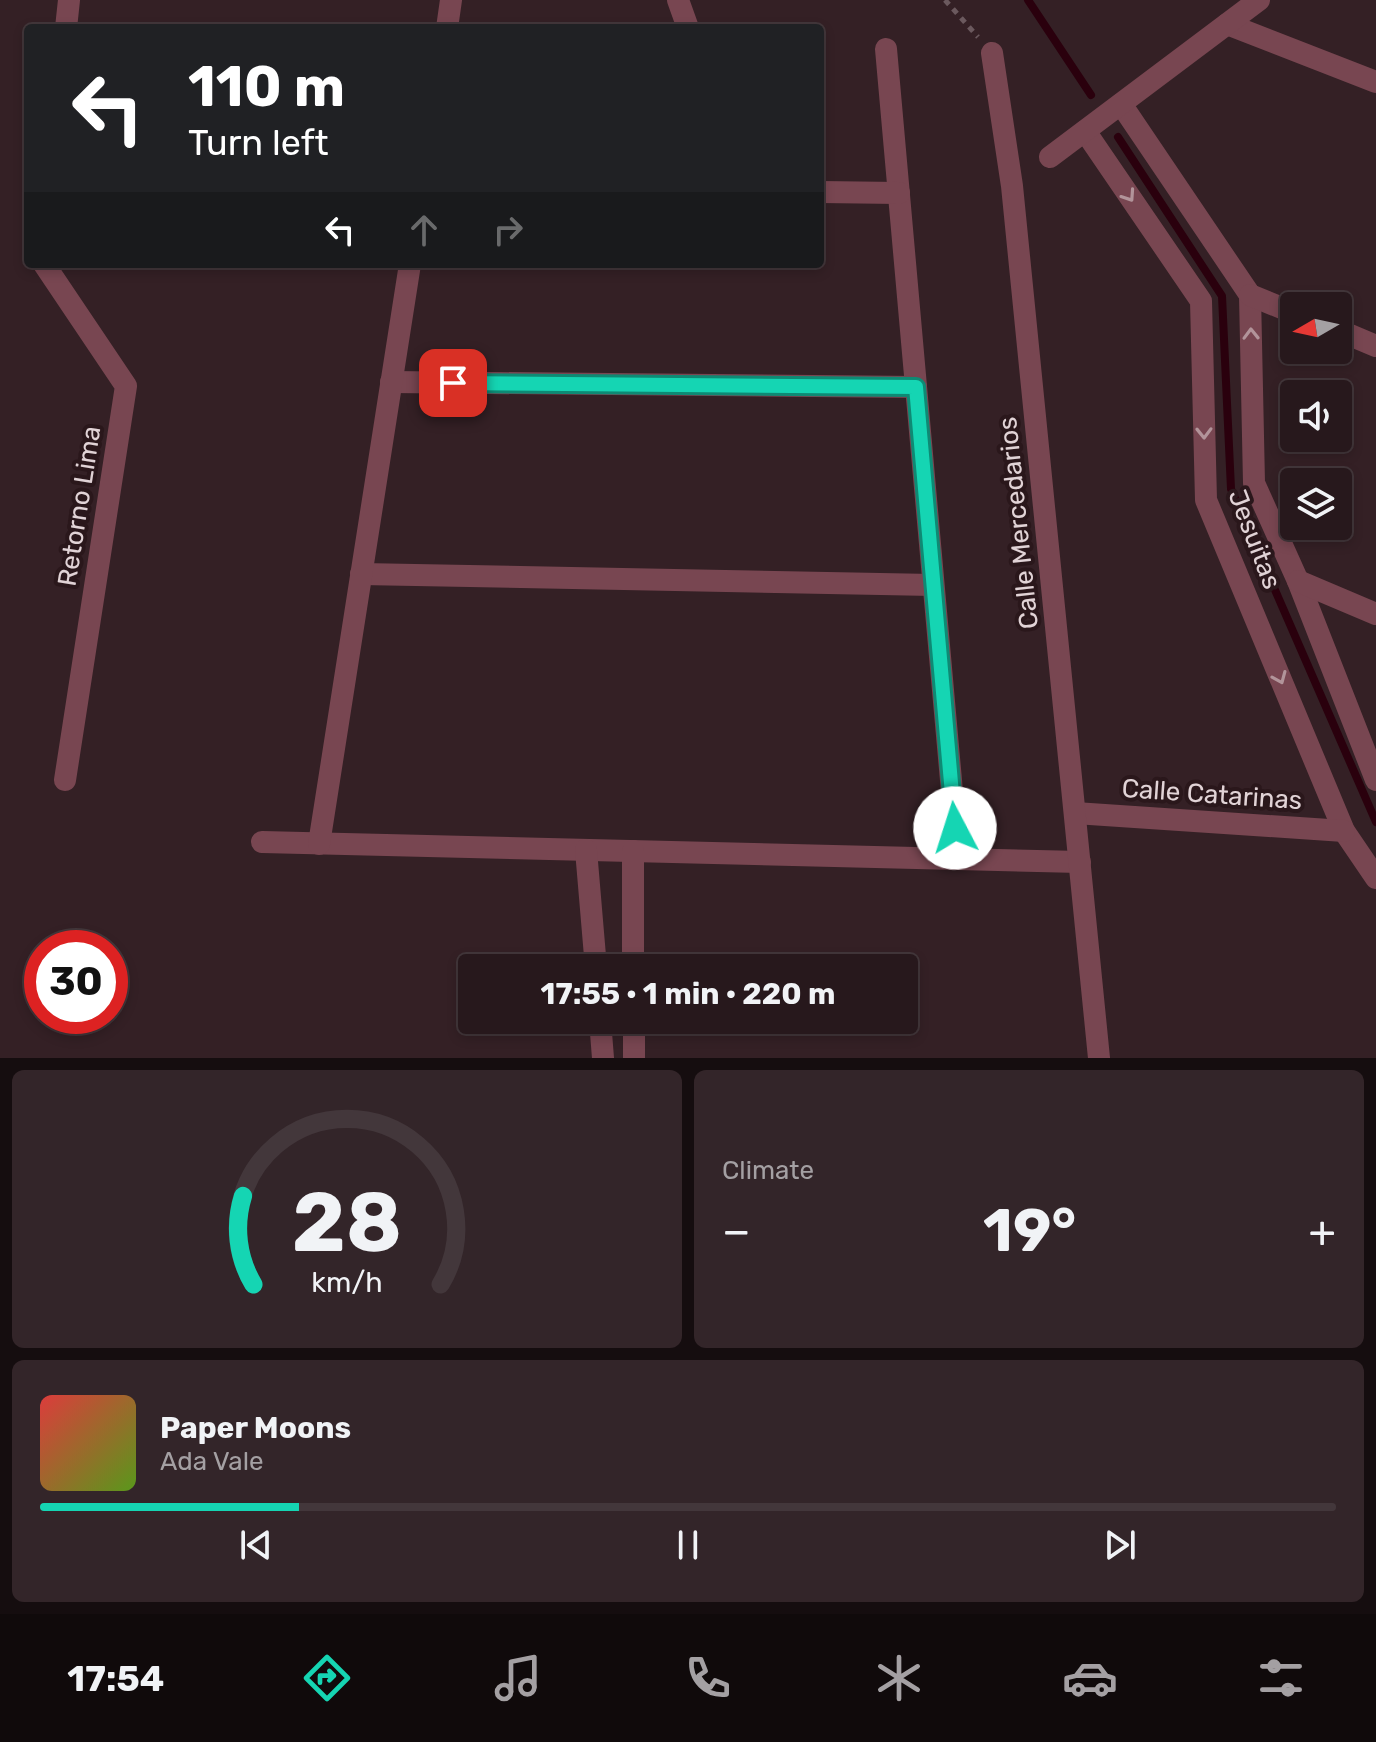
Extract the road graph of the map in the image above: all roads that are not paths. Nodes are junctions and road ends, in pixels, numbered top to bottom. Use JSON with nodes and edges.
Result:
{"nodes":[{"id":1,"x":69,"y":0,"type":"edge"},
{"id":2,"x":451,"y":0,"type":"edge"},
{"id":3,"x":678,"y":0,"type":"edge"},
{"id":4,"x":1259,"y":0,"type":"edge"},
{"id":5,"x":66,"y":24,"type":"edge"},
{"id":6,"x":448,"y":24,"type":"edge"},
{"id":7,"x":687,"y":24,"type":"edge"},
{"id":8,"x":1227,"y":24,"type":"junction"},
{"id":9,"x":886,"y":49,"type":"dead end"},
{"id":10,"x":992,"y":53,"type":"road end"},
{"id":11,"x":1376,"y":82,"type":"edge"},
{"id":12,"x":1121,"y":104,"type":"junction"},
{"id":13,"x":1085,"y":131,"type":"junction"},
{"id":14,"x":1050,"y":157,"type":"dead end"},
{"id":15,"x":824,"y":192,"type":"edge"},
{"id":16,"x":899,"y":193,"type":"junction"},
{"id":17,"x":47,"y":268,"type":"edge"},
{"id":18,"x":409,"y":268,"type":"edge"},
{"id":19,"x":1250,"y":295,"type":"junction"},
{"id":20,"x":1280,"y":307,"type":"edge"},
{"id":21,"x":1352,"y":336,"type":"edge"},
{"id":22,"x":1376,"y":346,"type":"edge"},
{"id":23,"x":391,"y":382,"type":"junction"},
{"id":24,"x":916,"y":387,"type":"junction"},
{"id":25,"x":361,"y":574,"type":"junction"},
{"id":26,"x":1298,"y":581,"type":"junction"},
{"id":27,"x":933,"y":585,"type":"junction"},
{"id":28,"x":1376,"y":614,"type":"edge"},
{"id":29,"x":65,"y":780,"type":"dead end"},
{"id":30,"x":1376,"y":780,"type":"edge"},
{"id":31,"x":1075,"y":813,"type":"junction"},
{"id":32,"x":1344,"y":831,"type":"junction"},
{"id":33,"x":262,"y":842,"type":"dead end"},
{"id":34,"x":319,"y":844,"type":"junction"},
{"id":35,"x":586,"y":850,"type":"junction"},
{"id":36,"x":633,"y":851,"type":"junction"},
{"id":37,"x":958,"y":859,"type":"junction"},
{"id":38,"x":1080,"y":862,"type":"junction"},
{"id":39,"x":1376,"y":878,"type":"edge"},
{"id":40,"x":595,"y":954,"type":"edge"},
{"id":41,"x":633,"y":954,"type":"edge"},
{"id":42,"x":601,"y":1034,"type":"edge"},
{"id":43,"x":634,"y":1034,"type":"edge"},
{"id":44,"x":603,"y":1058,"type":"edge"},
{"id":45,"x":634,"y":1058,"type":"edge"},
{"id":46,"x":1099,"y":1058,"type":"edge"}],
"edges":[{"from":1,"to":5,"type":"street"},
{"from":2,"to":6,"type":"street"},
{"from":3,"to":7,"type":"street"},
{"from":4,"to":8,"type":"street"},
{"from":8,"to":11,"type":"street"},
{"from":8,"to":12,"type":"street"},
{"from":9,"to":16,"type":"street"},
{"from":10,"to":31,"type":"street","name":"Calle Mercedarios"},
{"from":12,"to":13,"type":"street"},
{"from":12,"to":19,"type":"street"},
{"from":13,"to":14,"type":"street"},
{"from":13,"to":32,"type":"street","name":"Jesuitas","one_way":true},
{"from":15,"to":16,"type":"street"},
{"from":16,"to":24,"type":"street"},
{"from":17,"to":29,"type":"street","name":"Retorno Lima"},
{"from":18,"to":23,"type":"street"},
{"from":19,"to":20,"type":"street"},
{"from":26,"to":19,"type":"street","name":"Jesuitas","one_way":true},
{"from":21,"to":22,"type":"street"},
{"from":23,"to":24,"type":"street"},
{"from":23,"to":25,"type":"street"},
{"from":24,"to":27,"type":"street"},
{"from":25,"to":27,"type":"street"},
{"from":25,"to":34,"type":"street"},
{"from":26,"to":28,"type":"street"},
{"from":26,"to":30,"type":"street","name":"Jesuitas"},
{"from":27,"to":37,"type":"street"},
{"from":31,"to":32,"type":"street","name":"Calle Catarinas"},
{"from":31,"to":38,"type":"street","name":"Calle Mercedarios"},
{"from":32,"to":39,"type":"street","name":"Jesuitas"},
{"from":33,"to":34,"type":"street"},
{"from":34,"to":35,"type":"street"},
{"from":35,"to":36,"type":"street"},
{"from":35,"to":40,"type":"street"},
{"from":36,"to":37,"type":"street"},
{"from":36,"to":41,"type":"street"},
{"from":37,"to":38,"type":"street"},
{"from":38,"to":46,"type":"street","name":"Calle Mercedarios"},
{"from":42,"to":44,"type":"street"},
{"from":43,"to":45,"type":"street"}]}
